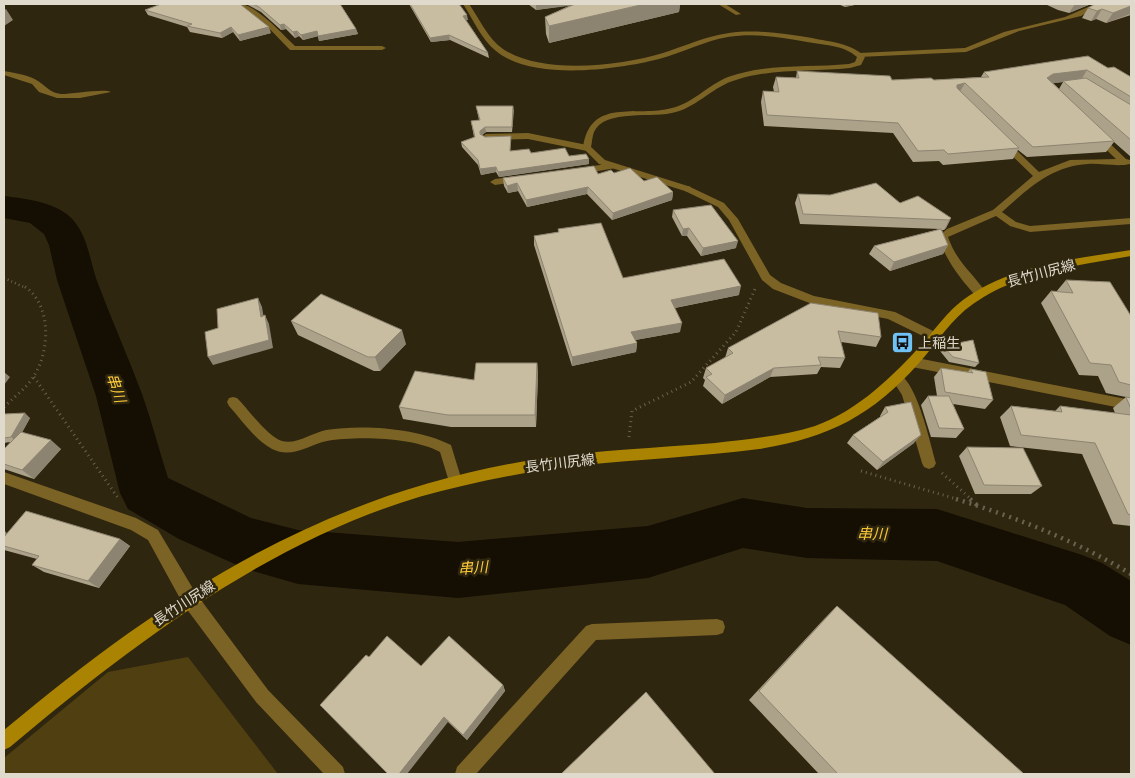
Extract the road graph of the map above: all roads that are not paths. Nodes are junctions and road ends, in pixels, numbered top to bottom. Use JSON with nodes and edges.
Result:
{"nodes":[{"id":1,"x":241,"y":4,"type":"edge"},
{"id":2,"x":466,"y":4,"type":"edge"},
{"id":3,"x":721,"y":4,"type":"edge"},
{"id":4,"x":1099,"y":4,"type":"edge"},
{"id":5,"x":738,"y":14,"type":"dead end"},
{"id":6,"x":382,"y":48,"type":"dead end"},
{"id":7,"x":859,"y":55,"type":"junction"},
{"id":8,"x":4,"y":73,"type":"edge"},
{"id":9,"x":107,"y":92,"type":"dead end"},
{"id":10,"x":1089,"y":128,"type":"edge"},
{"id":11,"x":998,"y":136,"type":"edge"},
{"id":12,"x":486,"y":137,"type":"edge"},
{"id":13,"x":587,"y":148,"type":"junction"},
{"id":14,"x":1128,"y":162,"type":"edge"},
{"id":15,"x":612,"y":166,"type":"junction"},
{"id":16,"x":574,"y":172,"type":"edge"},
{"id":17,"x":1038,"y":176,"type":"junction"},
{"id":18,"x":525,"y":178,"type":"edge"},
{"id":19,"x":495,"y":182,"type":"dead end"},
{"id":20,"x":996,"y":212,"type":"junction"},
{"id":21,"x":1131,"y":220,"type":"edge"},
{"id":22,"x":1131,"y":253,"type":"edge"},
{"id":23,"x":981,"y":294,"type":"junction"},
{"id":24,"x":935,"y":337,"type":"junction"},
{"id":25,"x":912,"y":362,"type":"junction"},
{"id":26,"x":897,"y":378,"type":"junction"},
{"id":27,"x":233,"y":402,"type":"dead end"},
{"id":28,"x":1131,"y":404,"type":"edge"},
{"id":29,"x":929,"y":462,"type":"road end"},
{"id":30,"x":4,"y":478,"type":"edge"},
{"id":31,"x":454,"y":481,"type":"junction"},
{"id":32,"x":189,"y":598,"type":"junction"},
{"id":33,"x":717,"y":627,"type":"dead end"},
{"id":34,"x":4,"y":742,"type":"edge"},
{"id":35,"x":336,"y":774,"type":"edge"},
{"id":36,"x":464,"y":774,"type":"edge"}],
"edges":[{"from":1,"to":6,"type":"street"},
{"from":2,"to":7,"type":"street"},
{"from":3,"to":5,"type":"street"},
{"from":4,"to":7,"type":"street"},
{"from":7,"to":13,"type":"street"},
{"from":8,"to":9,"type":"street"},
{"from":10,"to":14,"type":"street"},
{"from":11,"to":17,"type":"street"},
{"from":12,"to":13,"type":"street"},
{"from":13,"to":15,"type":"street"},
{"from":14,"to":17,"type":"street"},
{"from":15,"to":16,"type":"street"},
{"from":15,"to":24,"type":"street"},
{"from":17,"to":20,"type":"street"},
{"from":18,"to":19,"type":"street"},
{"from":20,"to":21,"type":"street"},
{"from":20,"to":23,"type":"street"},
{"from":22,"to":23,"type":"main road","name":"長竹川尻線"},
{"from":23,"to":24,"type":"main road","name":"長竹川尻線"},
{"from":24,"to":25,"type":"main road","name":"長竹川尻線"},
{"from":25,"to":26,"type":"main road","name":"長竹川尻線"},
{"from":25,"to":28,"type":"street"},
{"from":26,"to":29,"type":"street"},
{"from":26,"to":31,"type":"main road","name":"長竹川尻線"},
{"from":27,"to":31,"type":"street"},
{"from":30,"to":32,"type":"street"},
{"from":31,"to":32,"type":"main road","name":"長竹川尻線"},
{"from":32,"to":34,"type":"main road","name":"長竹川尻線"},
{"from":32,"to":35,"type":"street"},
{"from":33,"to":36,"type":"street"}]}
